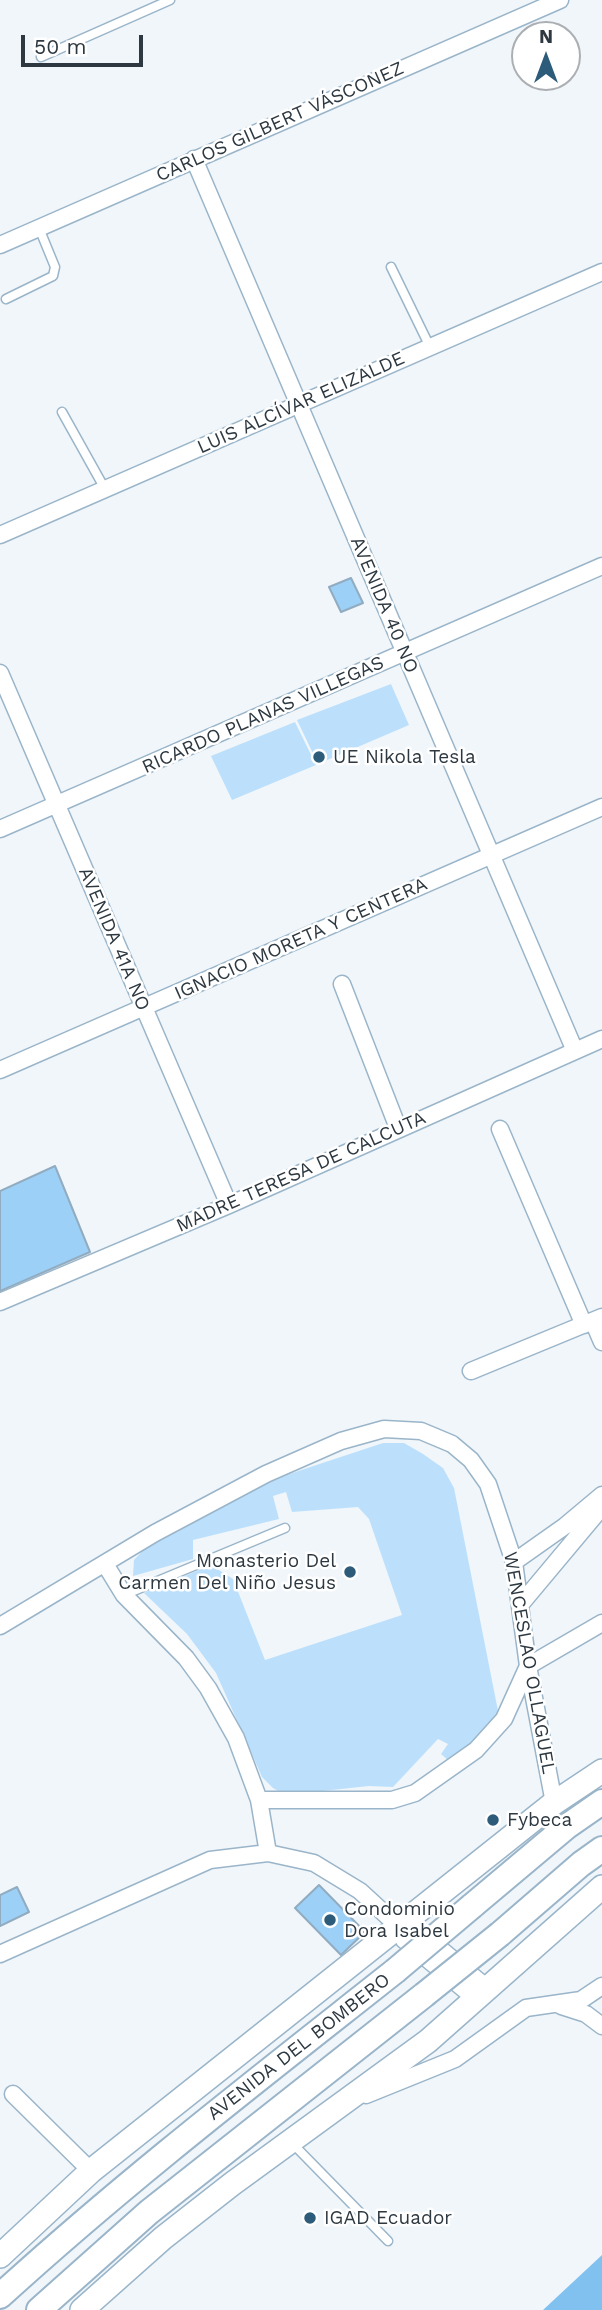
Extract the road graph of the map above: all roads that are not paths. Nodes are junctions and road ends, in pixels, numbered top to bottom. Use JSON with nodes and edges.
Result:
{"nodes":[{"id":1,"x":170,"y":0,"type":"edge"},
{"id":2,"x":557,"y":0,"type":"edge"},
{"id":3,"x":41,"y":57,"type":"dead end"},
{"id":4,"x":194,"y":159,"type":"junction"},
{"id":5,"x":39,"y":228,"type":"junction"},
{"id":6,"x":0,"y":245,"type":"edge"},
{"id":7,"x":391,"y":267,"type":"dead end"},
{"id":8,"x":602,"y":272,"type":"edge"},
{"id":9,"x":6,"y":299,"type":"dead end"},
{"id":10,"x":430,"y":347,"type":"junction"},
{"id":11,"x":298,"y":404,"type":"junction"},
{"id":12,"x":62,"y":412,"type":"dead end"},
{"id":13,"x":105,"y":489,"type":"junction"},
{"id":14,"x":0,"y":535,"type":"edge"},
{"id":15,"x":602,"y":566,"type":"edge"},
{"id":16,"x":405,"y":653,"type":"junction"},
{"id":17,"x":0,"y":673,"type":"edge"},
{"id":18,"x":57,"y":804,"type":"junction"},
{"id":19,"x":602,"y":807,"type":"edge"},
{"id":20,"x":0,"y":829,"type":"edge"},
{"id":21,"x":492,"y":856,"type":"junction"},
{"id":22,"x":342,"y":984,"type":"dead end"},
{"id":23,"x":144,"y":1007,"type":"junction"},
{"id":24,"x":602,"y":1039,"type":"edge"},
{"id":25,"x":575,"y":1051,"type":"junction"},
{"id":26,"x":0,"y":1070,"type":"edge"},
{"id":27,"x":398,"y":1128,"type":"junction"},
{"id":28,"x":500,"y":1129,"type":"dead end"},
{"id":29,"x":229,"y":1205,"type":"junction"},
{"id":30,"x":0,"y":1302,"type":"edge"},
{"id":31,"x":593,"y":1321,"type":"edge"},
{"id":32,"x":602,"y":1342,"type":"edge"},
{"id":33,"x":471,"y":1371,"type":"dead end"},
{"id":34,"x":602,"y":1495,"type":"edge"},
{"id":35,"x":602,"y":1507,"type":"edge"},
{"id":36,"x":285,"y":1528,"type":"dead end"},
{"id":37,"x":514,"y":1562,"type":"junction"},
{"id":38,"x":106,"y":1564,"type":"junction"},
{"id":39,"x":124,"y":1595,"type":"junction"},
{"id":40,"x":520,"y":1605,"type":"junction"},
{"id":41,"x":602,"y":1623,"type":"edge"},
{"id":42,"x":0,"y":1626,"type":"edge"},
{"id":43,"x":528,"y":1666,"type":"junction"},
{"id":44,"x":602,"y":1771,"type":"edge"},
{"id":45,"x":259,"y":1800,"type":"junction"},
{"id":46,"x":602,"y":1802,"type":"edge"},
{"id":47,"x":554,"y":1803,"type":"junction"},
{"id":48,"x":602,"y":1849,"type":"edge"},
{"id":49,"x":268,"y":1853,"type":"junction"},
{"id":50,"x":602,"y":1887,"type":"edge"},
{"id":51,"x":398,"y":1926,"type":"junction"},
{"id":52,"x":0,"y":1954,"type":"edge"},
{"id":53,"x":602,"y":1986,"type":"edge"},
{"id":54,"x":481,"y":1993,"type":"junction"},
{"id":55,"x":552,"y":2004,"type":"junction"},
{"id":56,"x":602,"y":2026,"type":"edge"},
{"id":57,"x":13,"y":2094,"type":"dead end"},
{"id":58,"x":344,"y":2104,"type":"junction"},
{"id":59,"x":291,"y":2143,"type":"junction"},
{"id":60,"x":91,"y":2171,"type":"junction"},
{"id":61,"x":388,"y":2241,"type":"dead end"},
{"id":62,"x":0,"y":2256,"type":"edge"},
{"id":63,"x":0,"y":2296,"type":"edge"},
{"id":64,"x":39,"y":2310,"type":"edge"},
{"id":65,"x":82,"y":2310,"type":"edge"}],
"edges":[{"from":1,"to":3,"type":"lane"},
{"from":2,"to":4,"type":"street","name":"CARLOS GILBERT VÁSCONEZ"},
{"from":4,"to":5,"type":"street","name":"CARLOS GILBERT VÁSCONEZ"},
{"from":4,"to":11,"type":"street","name":"AVENIDA 40 NO"},
{"from":5,"to":6,"type":"street","name":"CARLOS GILBERT VÁSCONEZ"},
{"from":5,"to":9,"type":"lane"},
{"from":7,"to":10,"type":"lane"},
{"from":8,"to":10,"type":"street","name":"LUIS ALCÍVAR ELIZALDE"},
{"from":10,"to":11,"type":"street","name":"LUIS ALCÍVAR ELIZALDE"},
{"from":11,"to":13,"type":"street","name":"LUIS ALCÍVAR ELIZALDE"},
{"from":11,"to":16,"type":"street","name":"AVENIDA 40 NO"},
{"from":12,"to":13,"type":"lane"},
{"from":13,"to":14,"type":"street","name":"LUIS ALCÍVAR ELIZALDE"},
{"from":15,"to":16,"type":"street","name":"RICARDO PLANAS VILLEGAS"},
{"from":16,"to":18,"type":"street","name":"RICARDO PLANAS VILLEGAS"},
{"from":16,"to":21,"type":"street","name":"AVENIDA 40 NO"},
{"from":17,"to":18,"type":"street","name":"AVENIDA 41A NO"},
{"from":18,"to":20,"type":"street","name":"RICARDO PLANAS VILLEGAS"},
{"from":18,"to":23,"type":"street","name":"AVENIDA 41A NO"},
{"from":19,"to":21,"type":"street","name":"IGNACIO MORETA Y CENTERA"},
{"from":21,"to":23,"type":"street","name":"IGNACIO MORETA Y CENTERA"},
{"from":21,"to":25,"type":"street","name":"AVENIDA 40 NO"},
{"from":22,"to":27,"type":"street"},
{"from":23,"to":26,"type":"street","name":"IGNACIO MORETA Y CENTERA"},
{"from":23,"to":29,"type":"street","name":"AVENIDA 41A NO"},
{"from":24,"to":25,"type":"street","name":"MADRE TERESA DE CALCUTA"},
{"from":25,"to":27,"type":"street","name":"MADRE TERESA DE CALCUTA"},
{"from":27,"to":29,"type":"street","name":"MADRE TERESA DE CALCUTA"},
{"from":28,"to":31,"type":"street"},
{"from":29,"to":30,"type":"street","name":"MADRE TERESA DE CALCUTA"},
{"from":31,"to":32,"type":"street"},
{"from":31,"to":33,"type":"street"},
{"from":34,"to":37,"type":"street"},
{"from":35,"to":40,"type":"street"},
{"from":36,"to":39,"type":"lane"},
{"from":37,"to":38,"type":"street","name":"WENCESLAO OLLAGUEL"},
{"from":37,"to":40,"type":"street","name":"WENCESLAO OLLAGUEL"},
{"from":38,"to":39,"type":"street"},
{"from":38,"to":42,"type":"street","name":"WENCESLAO OLLAGUEL"},
{"from":39,"to":45,"type":"street"},
{"from":40,"to":43,"type":"street","name":"WENCESLAO OLLAGUEL"},
{"from":41,"to":43,"type":"street"},
{"from":43,"to":45,"type":"street"},
{"from":43,"to":47,"type":"street","name":"WENCESLAO OLLAGUEL"},
{"from":44,"to":47,"type":"main road","name":"AVENIDA DEL BOMBERO"},
{"from":45,"to":49,"type":"street"},
{"from":46,"to":63,"type":"main road","name":"AVENIDA DEL BOMBERO","bridge":true},
{"from":47,"to":51,"type":"main road","name":"AVENIDA DEL BOMBERO"},
{"from":48,"to":64,"type":"main road","name":"AVENIDA DEL BOMBERO","bridge":true},
{"from":49,"to":51,"type":"street"},
{"from":49,"to":52,"type":"street"},
{"from":50,"to":54,"type":"main road"},
{"from":51,"to":54,"type":"street"},
{"from":51,"to":60,"type":"main road","name":"AVENIDA DEL BOMBERO"},
{"from":53,"to":55,"type":"street"},
{"from":54,"to":58,"type":"main road"},
{"from":55,"to":56,"type":"street"},
{"from":55,"to":58,"type":"street"},
{"from":57,"to":60,"type":"street"},
{"from":58,"to":59,"type":"main road"},
{"from":59,"to":61,"type":"lane"},
{"from":59,"to":65,"type":"main road"},
{"from":60,"to":62,"type":"main road","name":"AVENIDA DEL BOMBERO"}]}
